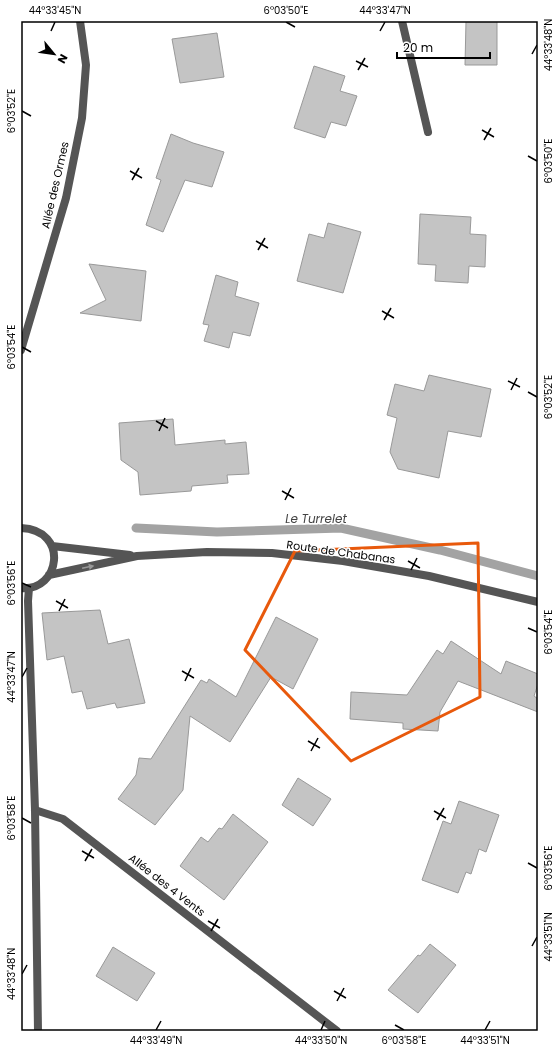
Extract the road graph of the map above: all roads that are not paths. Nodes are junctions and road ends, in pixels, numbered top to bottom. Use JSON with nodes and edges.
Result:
{"nodes":[{"id":1,"x":80,"y":21,"type":"edge"},
{"id":2,"x":402,"y":21,"type":"edge"},
{"id":3,"x":428,"y":132,"type":"dead end"},
{"id":4,"x":21,"y":350,"type":"edge"},
{"id":5,"x":21,"y":528,"type":"edge"},
{"id":6,"x":52,"y":546,"type":"junction"},
{"id":7,"x":137,"y":556,"type":"junction"},
{"id":8,"x":49,"y":574,"type":"junction"},
{"id":9,"x":25,"y":588,"type":"edge"},
{"id":10,"x":538,"y":602,"type":"edge"},
{"id":11,"x":35,"y":810,"type":"junction"},
{"id":12,"x":38,"y":1031,"type":"edge"},
{"id":13,"x":337,"y":1031,"type":"edge"}],
"edges":[{"from":1,"to":4,"type":"street","name":"Allée des Ormes"},
{"from":2,"to":3,"type":"street"},
{"from":5,"to":6,"type":"street"},
{"from":6,"to":7,"type":"street","name":"Route de Chabanas"},
{"from":6,"to":8,"type":"street"},
{"from":8,"to":7,"type":"street","name":"Route de Chabanas","one_way":true},
{"from":7,"to":10,"type":"street","name":"Route de Chabanas"},
{"from":8,"to":9,"type":"street"},
{"from":9,"to":11,"type":"street"},
{"from":11,"to":12,"type":"street"},
{"from":11,"to":13,"type":"street","name":"Allée des 4 Vents"}]}
